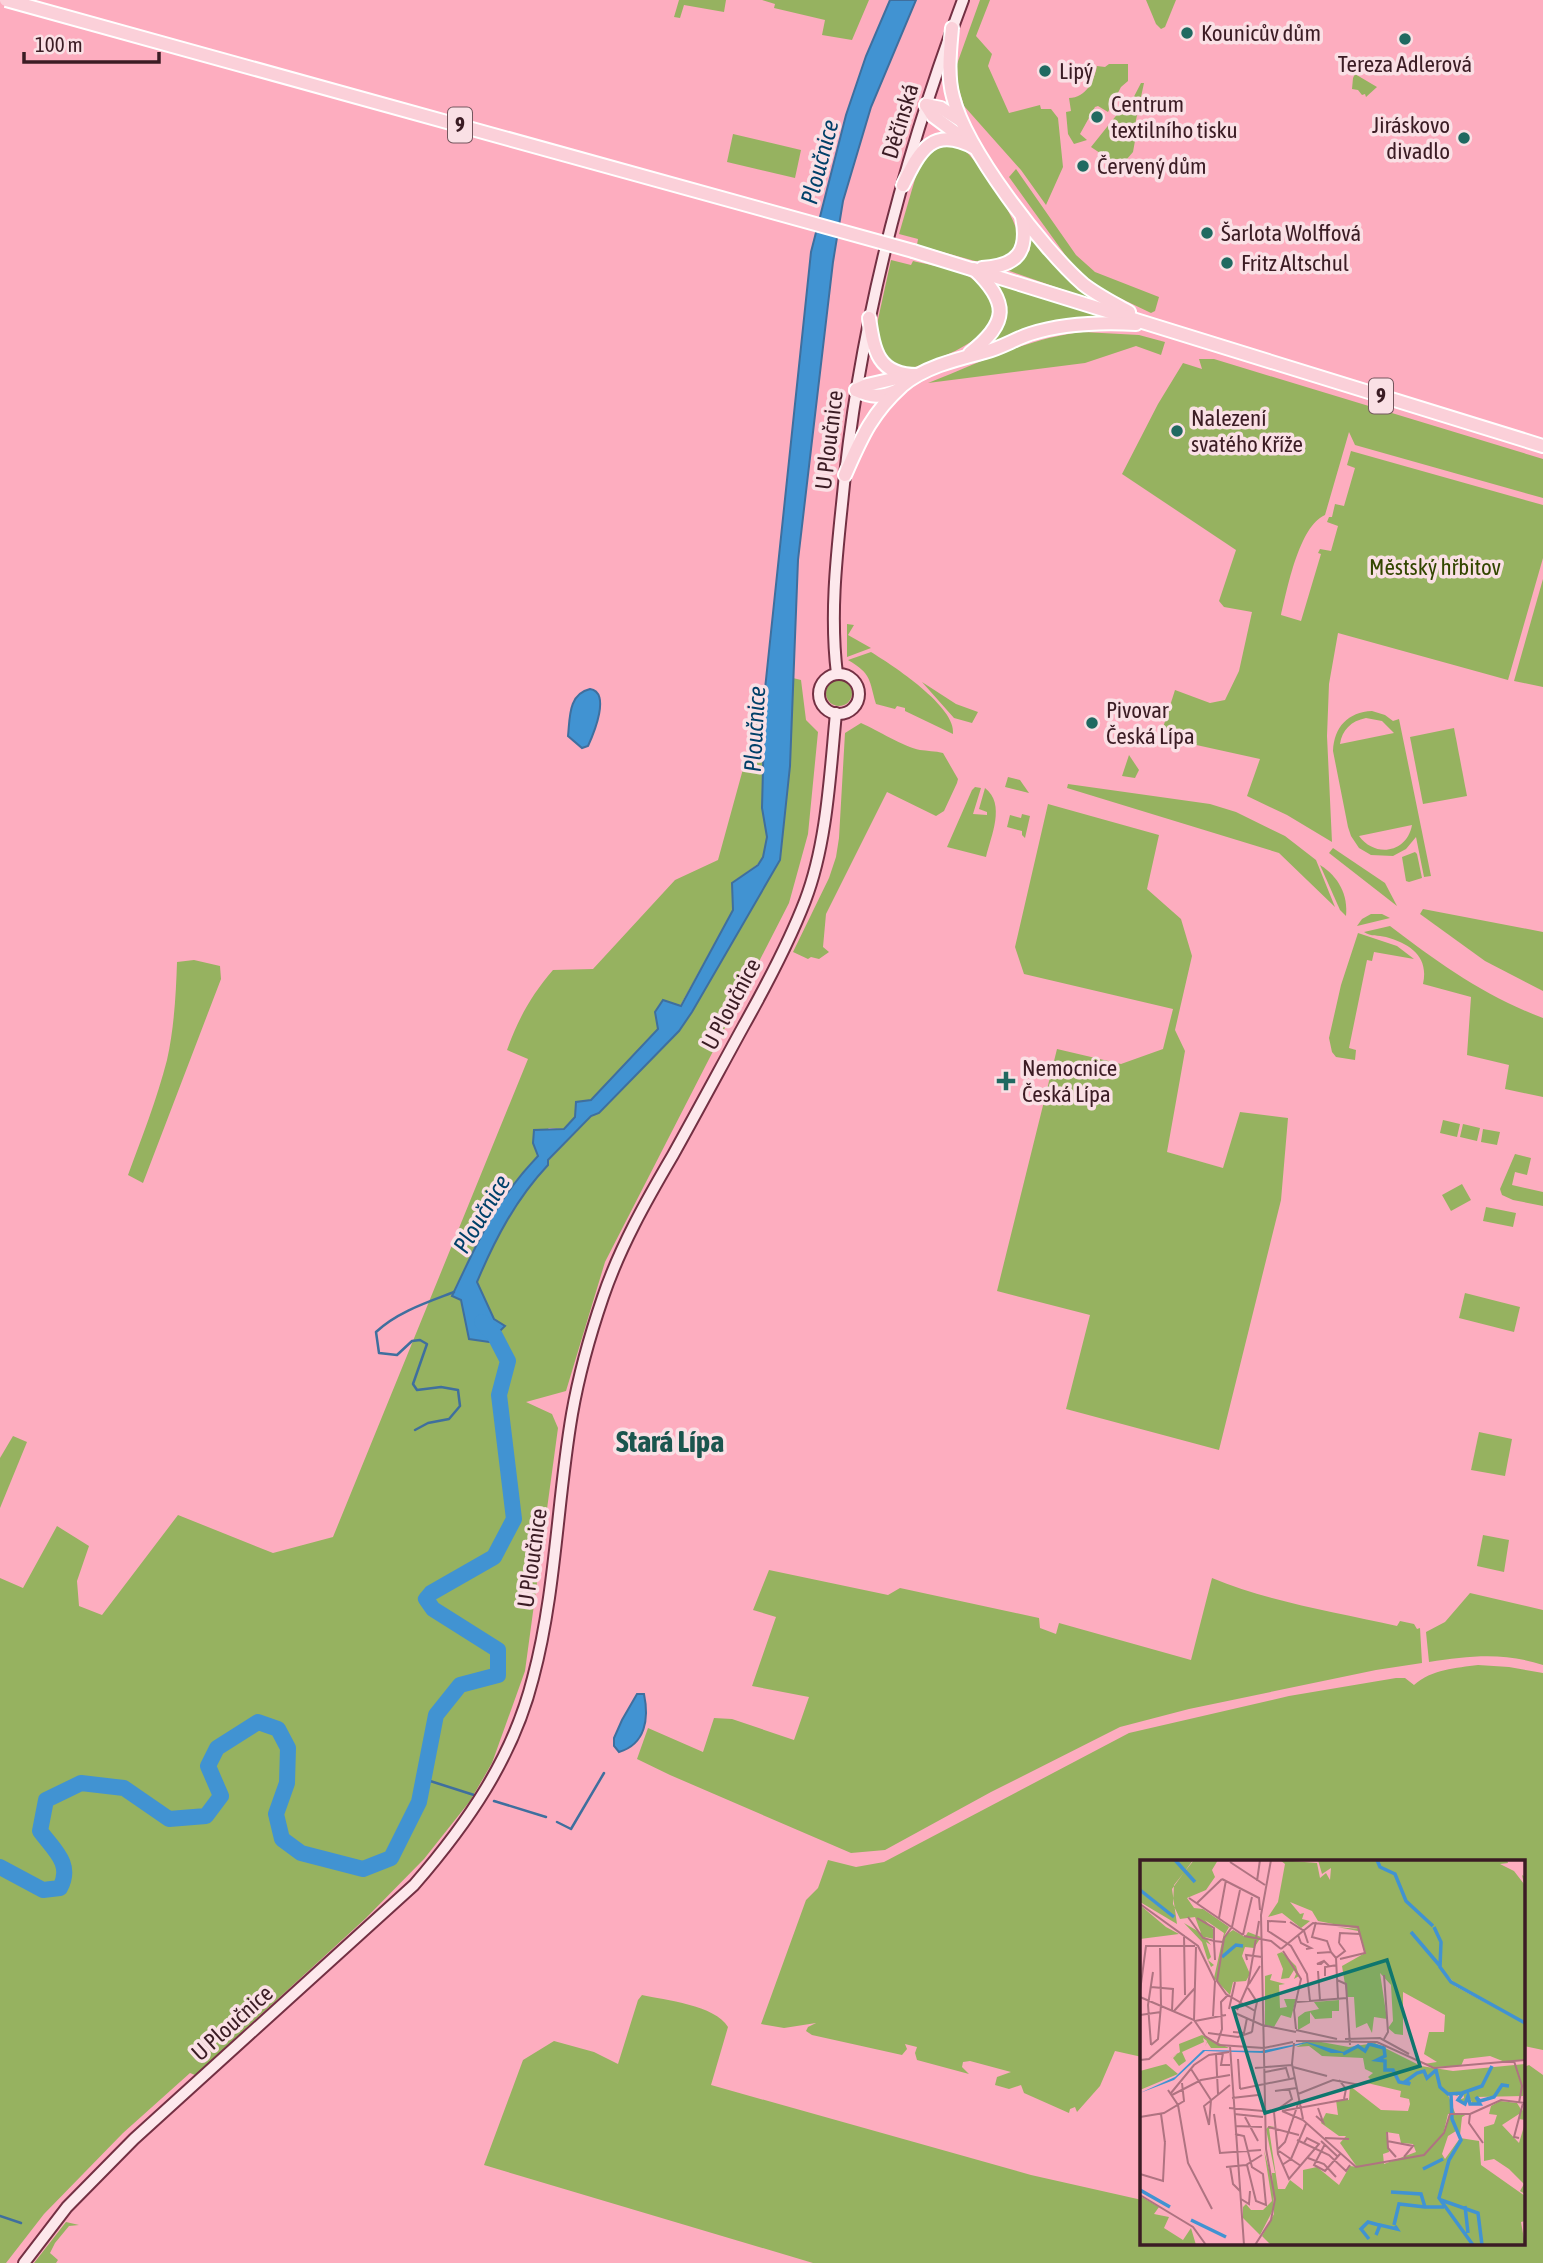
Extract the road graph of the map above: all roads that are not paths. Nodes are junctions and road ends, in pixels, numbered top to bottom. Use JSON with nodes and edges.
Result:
{"nodes":[{"id":1,"x":6,"y":0,"type":"edge"},
{"id":2,"x":963,"y":0,"type":"edge"},
{"id":3,"x":952,"y":29,"type":"junction"},
{"id":4,"x":926,"y":105,"type":"junction"},
{"id":5,"x":960,"y":120,"type":"junction"},
{"id":6,"x":975,"y":149,"type":"junction"},
{"id":7,"x":903,"y":185,"type":"junction"},
{"id":8,"x":1021,"y":213,"type":"junction"},
{"id":9,"x":883,"y":256,"type":"joint"},
{"id":10,"x":972,"y":267,"type":"junction"},
{"id":11,"x":869,"y":318,"type":"junction"},
{"id":12,"x":1154,"y":325,"type":"junction"},
{"id":13,"x":967,"y":355,"type":"junction"},
{"id":14,"x":909,"y":379,"type":"junction"},
{"id":15,"x":856,"y":390,"type":"junction"},
{"id":16,"x":1543,"y":446,"type":"edge"},
{"id":17,"x":845,"y":475,"type":"junction"},
{"id":18,"x":837,"y":674,"type":"junction"},
{"id":19,"x":836,"y":713,"type":"junction"},
{"id":20,"x":24,"y":2263,"type":"edge"}],
"edges":[{"from":1,"to":10,"type":"main road","number":"9","bridge":true},
{"from":2,"to":3,"type":"main road","name":"Děčínská"},
{"from":3,"to":4,"type":"main road","name":"Děčínská"},
{"from":3,"to":5,"type":"main road"},
{"from":4,"to":5,"type":"main road"},
{"from":4,"to":6,"type":"main road"},
{"from":4,"to":7,"type":"main road","name":"Děčínská"},
{"from":5,"to":6,"type":"main road"},
{"from":6,"to":7,"type":"main road"},
{"from":6,"to":8,"type":"main road"},
{"from":7,"to":9,"type":"main road","name":"Děčínská"},
{"from":8,"to":10,"type":"main road"},
{"from":8,"to":12,"type":"main road"},
{"from":9,"to":11,"type":"main road","name":"U Ploučnice"},
{"from":10,"to":12,"type":"main road","number":"9"},
{"from":10,"to":13,"type":"main road"},
{"from":11,"to":14,"type":"main road"},
{"from":11,"to":15,"type":"main road","name":"U Ploučnice"},
{"from":12,"to":13,"type":"main road"},
{"from":12,"to":16,"type":"main road","number":"9"},
{"from":13,"to":14,"type":"main road"},
{"from":14,"to":15,"type":"main road"},
{"from":14,"to":17,"type":"main road"},
{"from":15,"to":17,"type":"main road","name":"U Ploučnice"},
{"from":17,"to":18,"type":"main road","name":"U Ploučnice"},
{"from":18,"to":19,"type":"main road"},
{"from":18,"to":19,"type":"main road"},
{"from":19,"to":20,"type":"main road","name":"U Ploučnice"}]}
